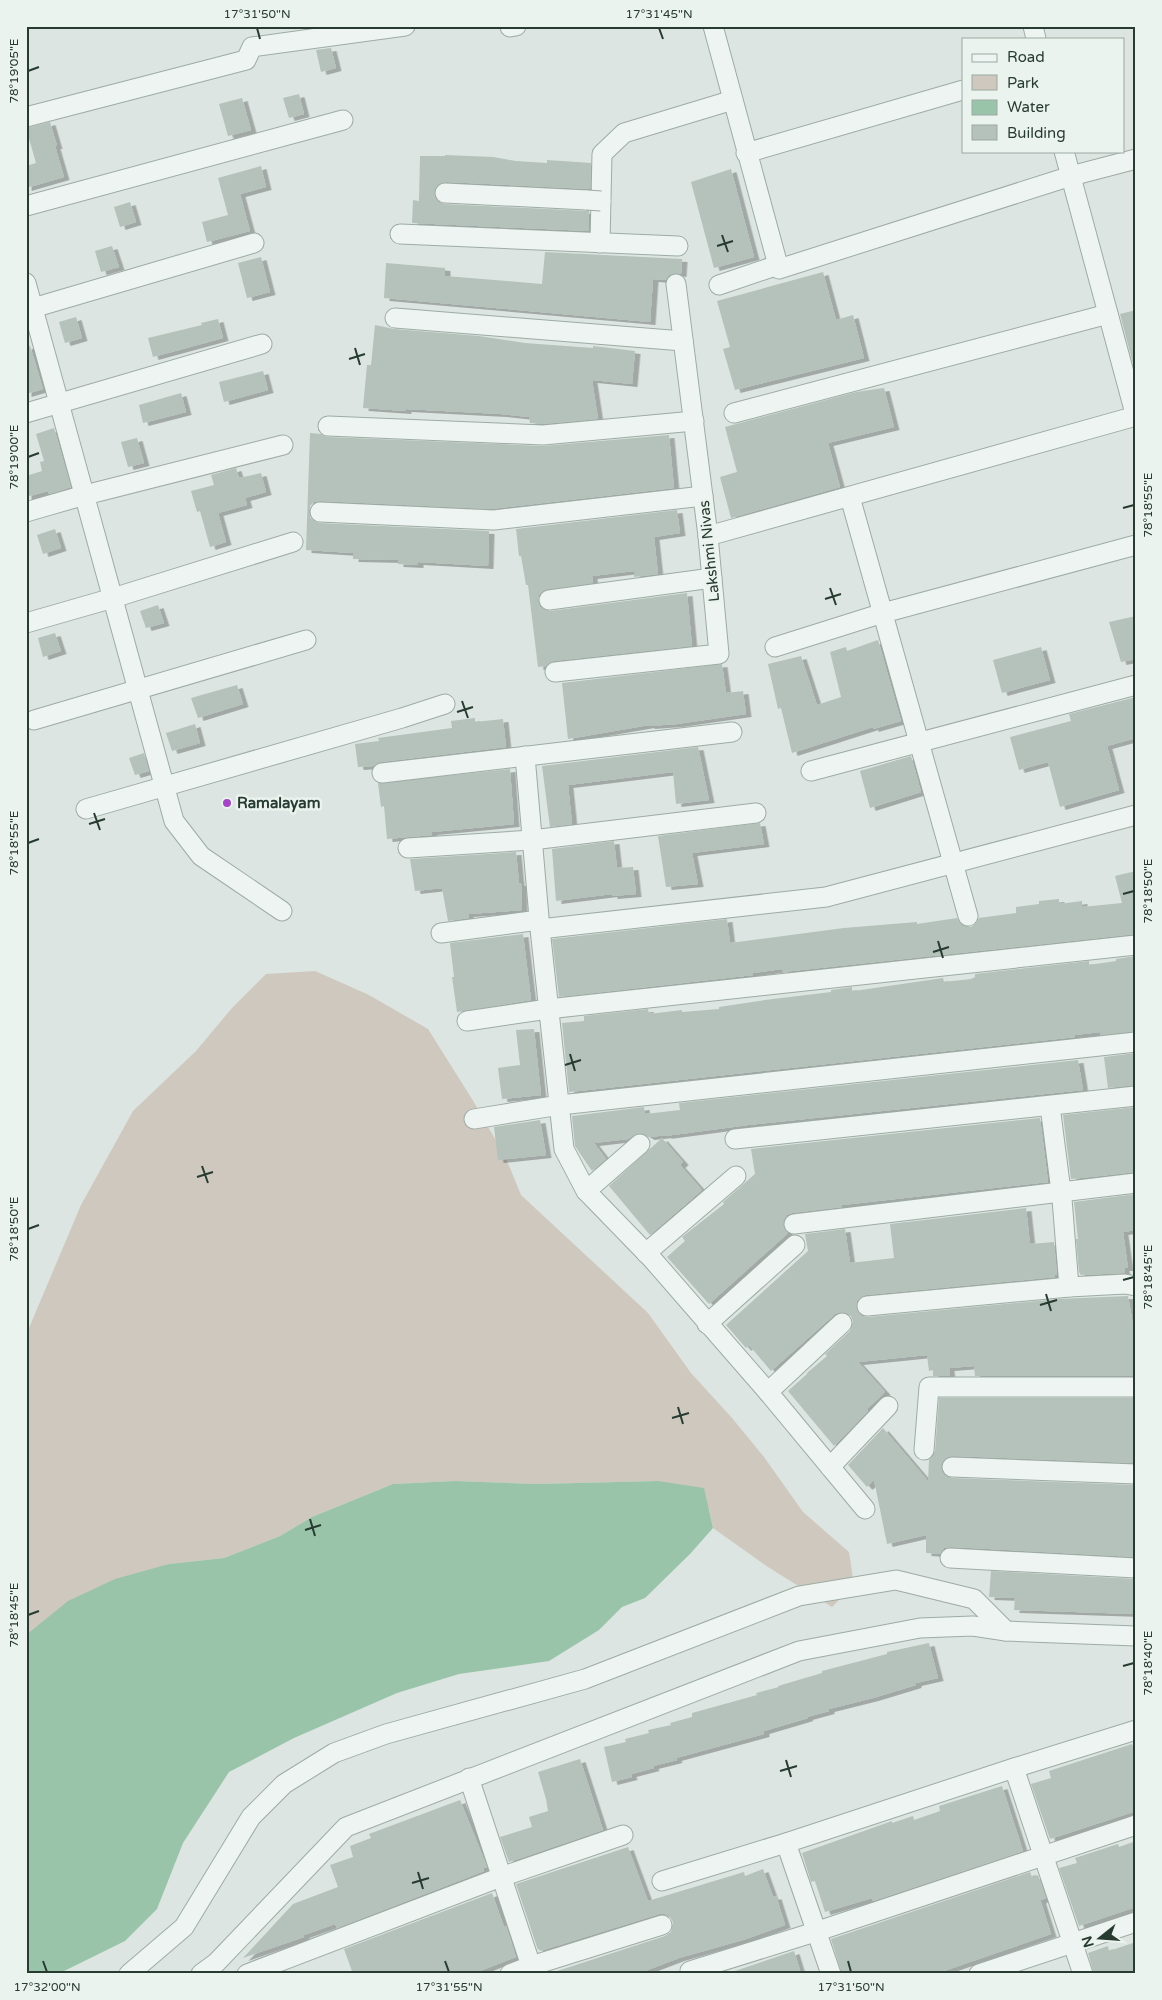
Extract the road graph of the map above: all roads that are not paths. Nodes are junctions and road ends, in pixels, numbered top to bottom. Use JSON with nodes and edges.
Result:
{"nodes":[{"id":1,"x":405,"y":26,"type":"edge"},
{"id":2,"x":713,"y":26,"type":"edge"},
{"id":3,"x":286,"y":34,"type":"edge"},
{"id":4,"x":962,"y":90,"type":"edge"},
{"id":5,"x":733,"y":100,"type":"junction"},
{"id":6,"x":26,"y":117,"type":"edge"},
{"id":7,"x":343,"y":120,"type":"dead end"},
{"id":8,"x":1064,"y":152,"type":"edge"},
{"id":9,"x":746,"y":153,"type":"junction"},
{"id":10,"x":1136,"y":159,"type":"edge"},
{"id":11,"x":1071,"y":176,"type":"junction"},
{"id":12,"x":445,"y":193,"type":"dead end"},
{"id":13,"x":594,"y":200,"type":"dead end"},
{"id":14,"x":26,"y":206,"type":"edge"},
{"id":15,"x":400,"y":234,"type":"dead end"},
{"id":16,"x":254,"y":243,"type":"dead end"},
{"id":17,"x":600,"y":243,"type":"junction"},
{"id":18,"x":678,"y":246,"type":"dead end"},
{"id":19,"x":778,"y":265,"type":"junction"},
{"id":20,"x":26,"y":283,"type":"edge"},
{"id":21,"x":676,"y":284,"type":"dead end"},
{"id":22,"x":719,"y":285,"type":"dead end"},
{"id":23,"x":30,"y":309,"type":"edge"},
{"id":24,"x":1108,"y":314,"type":"junction"},
{"id":25,"x":395,"y":318,"type":"dead end"},
{"id":26,"x":683,"y":341,"type":"junction"},
{"id":27,"x":262,"y":344,"type":"dead end"},
{"id":28,"x":59,"y":403,"type":"junction"},
{"id":29,"x":26,"y":413,"type":"edge"},
{"id":30,"x":734,"y":413,"type":"dead end"},
{"id":31,"x":1136,"y":416,"type":"edge"},
{"id":32,"x":694,"y":422,"type":"junction"},
{"id":33,"x":328,"y":426,"type":"dead end"},
{"id":34,"x":283,"y":445,"type":"dead end"},
{"id":35,"x":85,"y":495,"type":"junction"},
{"id":36,"x":703,"y":496,"type":"junction"},
{"id":37,"x":850,"y":497,"type":"junction"},
{"id":38,"x":26,"y":512,"type":"edge"},
{"id":39,"x":320,"y":512,"type":"dead end"},
{"id":40,"x":708,"y":536,"type":"junction"},
{"id":41,"x":293,"y":542,"type":"dead end"},
{"id":42,"x":1136,"y":545,"type":"edge"},
{"id":43,"x":712,"y":578,"type":"junction"},
{"id":44,"x":112,"y":598,"type":"junction"},
{"id":45,"x":549,"y":600,"type":"dead end"},
{"id":46,"x":883,"y":613,"type":"junction"},
{"id":47,"x":26,"y":623,"type":"edge"},
{"id":48,"x":306,"y":640,"type":"dead end"},
{"id":49,"x":775,"y":647,"type":"dead end"},
{"id":50,"x":555,"y":672,"type":"dead end"},
{"id":51,"x":1136,"y":685,"type":"edge"},
{"id":52,"x":138,"y":690,"type":"junction"},
{"id":53,"x":445,"y":704,"type":"dead end"},
{"id":54,"x":34,"y":720,"type":"dead end"},
{"id":55,"x":732,"y":732,"type":"dead end"},
{"id":56,"x":920,"y":742,"type":"junction"},
{"id":57,"x":525,"y":756,"type":"junction"},
{"id":58,"x":811,"y":771,"type":"dead end"},
{"id":59,"x":382,"y":773,"type":"dead end"},
{"id":60,"x":164,"y":786,"type":"junction"},
{"id":61,"x":86,"y":809,"type":"dead end"},
{"id":62,"x":756,"y":812,"type":"dead end"},
{"id":63,"x":1136,"y":815,"type":"edge"},
{"id":64,"x":532,"y":840,"type":"junction"},
{"id":65,"x":408,"y":848,"type":"dead end"},
{"id":66,"x":954,"y":864,"type":"junction"},
{"id":67,"x":282,"y":911,"type":"dead end"},
{"id":68,"x":968,"y":916,"type":"dead end"},
{"id":69,"x":539,"y":925,"type":"junction"},
{"id":70,"x":441,"y":933,"type":"dead end"},
{"id":71,"x":1136,"y":945,"type":"edge"},
{"id":72,"x":548,"y":1010,"type":"junction"},
{"id":73,"x":467,"y":1021,"type":"dead end"},
{"id":74,"x":1136,"y":1042,"type":"edge"},
{"id":75,"x":1136,"y":1096,"type":"edge"},
{"id":76,"x":560,"y":1105,"type":"junction"},
{"id":77,"x":1050,"y":1106,"type":"junction"},
{"id":78,"x":474,"y":1119,"type":"dead end"},
{"id":79,"x":735,"y":1139,"type":"dead end"},
{"id":80,"x":640,"y":1144,"type":"dead end"},
{"id":81,"x":736,"y":1176,"type":"dead end"},
{"id":82,"x":1136,"y":1183,"type":"edge"},
{"id":83,"x":586,"y":1191,"type":"junction"},
{"id":84,"x":1061,"y":1192,"type":"junction"},
{"id":85,"x":794,"y":1224,"type":"dead end"},
{"id":86,"x":794,"y":1245,"type":"dead end"},
{"id":87,"x":646,"y":1253,"type":"junction"},
{"id":88,"x":1136,"y":1286,"type":"edge"},
{"id":89,"x":1069,"y":1287,"type":"junction"},
{"id":90,"x":867,"y":1306,"type":"dead end"},
{"id":91,"x":842,"y":1322,"type":"dead end"},
{"id":92,"x":707,"y":1324,"type":"junction"},
{"id":93,"x":1136,"y":1387,"type":"edge"},
{"id":94,"x":768,"y":1392,"type":"junction"},
{"id":95,"x":888,"y":1406,"type":"dead end"},
{"id":96,"x":924,"y":1450,"type":"dead end"},
{"id":97,"x":830,"y":1467,"type":"junction"},
{"id":98,"x":952,"y":1467,"type":"dead end"},
{"id":99,"x":1136,"y":1474,"type":"edge"},
{"id":100,"x":865,"y":1510,"type":"dead end"},
{"id":101,"x":950,"y":1558,"type":"dead end"},
{"id":102,"x":1136,"y":1568,"type":"edge"},
{"id":103,"x":1006,"y":1631,"type":"junction"},
{"id":104,"x":1136,"y":1636,"type":"edge"},
{"id":105,"x":1136,"y":1730,"type":"edge"},
{"id":106,"x":1014,"y":1768,"type":"junction"},
{"id":107,"x":469,"y":1778,"type":"junction"},
{"id":108,"x":1136,"y":1826,"type":"edge"},
{"id":109,"x":623,"y":1835,"type":"dead end"},
{"id":110,"x":786,"y":1843,"type":"junction"},
{"id":111,"x":1044,"y":1857,"type":"junction"},
{"id":112,"x":501,"y":1877,"type":"junction"},
{"id":113,"x":662,"y":1881,"type":"dead end"},
{"id":114,"x":1136,"y":1922,"type":"edge"},
{"id":115,"x":662,"y":1925,"type":"dead end"},
{"id":116,"x":815,"y":1932,"type":"junction"},
{"id":117,"x":1072,"y":1942,"type":"junction"},
{"id":118,"x":212,"y":1970,"type":"edge"},
{"id":119,"x":532,"y":1970,"type":"edge"},
{"id":120,"x":690,"y":1971,"type":"dead end"},
{"id":121,"x":129,"y":1974,"type":"edge"},
{"id":122,"x":247,"y":1974,"type":"edge"},
{"id":123,"x":510,"y":1974,"type":"edge"},
{"id":124,"x":831,"y":1974,"type":"edge"},
{"id":125,"x":979,"y":1974,"type":"edge"},
{"id":126,"x":1083,"y":1974,"type":"edge"}],
"edges":[{"from":1,"to":3,"type":"street"},
{"from":2,"to":5,"type":"street"},
{"from":3,"to":6,"type":"street"},
{"from":4,"to":9,"type":"street"},
{"from":5,"to":9,"type":"street"},
{"from":5,"to":17,"type":"street"},
{"from":7,"to":14,"type":"street"},
{"from":8,"to":11,"type":"street"},
{"from":9,"to":19,"type":"street"},
{"from":10,"to":11,"type":"street"},
{"from":11,"to":19,"type":"street"},
{"from":11,"to":24,"type":"street"},
{"from":12,"to":13,"type":"street"},
{"from":15,"to":17,"type":"street"},
{"from":16,"to":23,"type":"street"},
{"from":17,"to":18,"type":"street"},
{"from":19,"to":22,"type":"street"},
{"from":20,"to":23,"type":"street"},
{"from":21,"to":26,"type":"street","name":"Lakshmi Nivas"},
{"from":23,"to":28,"type":"street"},
{"from":24,"to":30,"type":"street"},
{"from":24,"to":31,"type":"street"},
{"from":25,"to":26,"type":"street"},
{"from":26,"to":32,"type":"street","name":"Lakshmi Nivas"},
{"from":27,"to":28,"type":"street"},
{"from":28,"to":29,"type":"street"},
{"from":28,"to":35,"type":"street"},
{"from":31,"to":37,"type":"street"},
{"from":32,"to":33,"type":"street"},
{"from":32,"to":36,"type":"street","name":"Lakshmi Nivas"},
{"from":34,"to":35,"type":"street"},
{"from":35,"to":38,"type":"street"},
{"from":35,"to":44,"type":"street"},
{"from":36,"to":39,"type":"street"},
{"from":36,"to":40,"type":"street","name":"Lakshmi Nivas"},
{"from":37,"to":40,"type":"street"},
{"from":37,"to":46,"type":"street"},
{"from":40,"to":43,"type":"street","name":"Lakshmi Nivas"},
{"from":41,"to":44,"type":"street"},
{"from":42,"to":46,"type":"street"},
{"from":43,"to":45,"type":"street"},
{"from":43,"to":50,"type":"street","name":"Lakshmi Nivas"},
{"from":44,"to":47,"type":"street"},
{"from":44,"to":52,"type":"street"},
{"from":46,"to":49,"type":"street"},
{"from":46,"to":56,"type":"street"},
{"from":48,"to":52,"type":"street"},
{"from":51,"to":56,"type":"street"},
{"from":52,"to":54,"type":"street"},
{"from":52,"to":60,"type":"street"},
{"from":53,"to":60,"type":"street"},
{"from":55,"to":57,"type":"street"},
{"from":56,"to":58,"type":"street"},
{"from":56,"to":66,"type":"street"},
{"from":57,"to":59,"type":"street"},
{"from":57,"to":64,"type":"street"},
{"from":60,"to":61,"type":"street"},
{"from":60,"to":67,"type":"street"},
{"from":62,"to":64,"type":"street"},
{"from":63,"to":66,"type":"street"},
{"from":64,"to":65,"type":"street"},
{"from":64,"to":69,"type":"street"},
{"from":66,"to":68,"type":"street"},
{"from":66,"to":69,"type":"street"},
{"from":69,"to":70,"type":"street"},
{"from":69,"to":72,"type":"street"},
{"from":71,"to":72,"type":"street"},
{"from":72,"to":73,"type":"street"},
{"from":72,"to":76,"type":"street"},
{"from":74,"to":76,"type":"street"},
{"from":75,"to":77,"type":"street"},
{"from":76,"to":78,"type":"street"},
{"from":76,"to":83,"type":"street"},
{"from":77,"to":79,"type":"street"},
{"from":77,"to":84,"type":"street"},
{"from":80,"to":83,"type":"street"},
{"from":81,"to":87,"type":"street"},
{"from":82,"to":84,"type":"street"},
{"from":83,"to":87,"type":"street"},
{"from":84,"to":85,"type":"street"},
{"from":84,"to":89,"type":"street"},
{"from":86,"to":92,"type":"street"},
{"from":87,"to":92,"type":"street"},
{"from":88,"to":89,"type":"street"},
{"from":89,"to":90,"type":"street"},
{"from":91,"to":94,"type":"street"},
{"from":92,"to":94,"type":"street"},
{"from":93,"to":96,"type":"street"},
{"from":94,"to":97,"type":"street"},
{"from":95,"to":97,"type":"street"},
{"from":97,"to":100,"type":"street"},
{"from":98,"to":99,"type":"street"},
{"from":101,"to":102,"type":"street"},
{"from":103,"to":104,"type":"street"},
{"from":103,"to":107,"type":"street"},
{"from":103,"to":121,"type":"street"},
{"from":105,"to":106,"type":"street"},
{"from":106,"to":110,"type":"street"},
{"from":106,"to":111,"type":"street"},
{"from":107,"to":112,"type":"street"},
{"from":107,"to":118,"type":"street"},
{"from":108,"to":111,"type":"street"},
{"from":109,"to":112,"type":"street"},
{"from":110,"to":113,"type":"street"},
{"from":110,"to":116,"type":"street"},
{"from":111,"to":116,"type":"street"},
{"from":111,"to":117,"type":"street"},
{"from":112,"to":119,"type":"street"},
{"from":112,"to":122,"type":"street"},
{"from":114,"to":117,"type":"street"},
{"from":115,"to":119,"type":"street"},
{"from":116,"to":120,"type":"street"},
{"from":116,"to":124,"type":"street"},
{"from":117,"to":125,"type":"street"},
{"from":117,"to":126,"type":"street"},
{"from":119,"to":123,"type":"street"}]}
